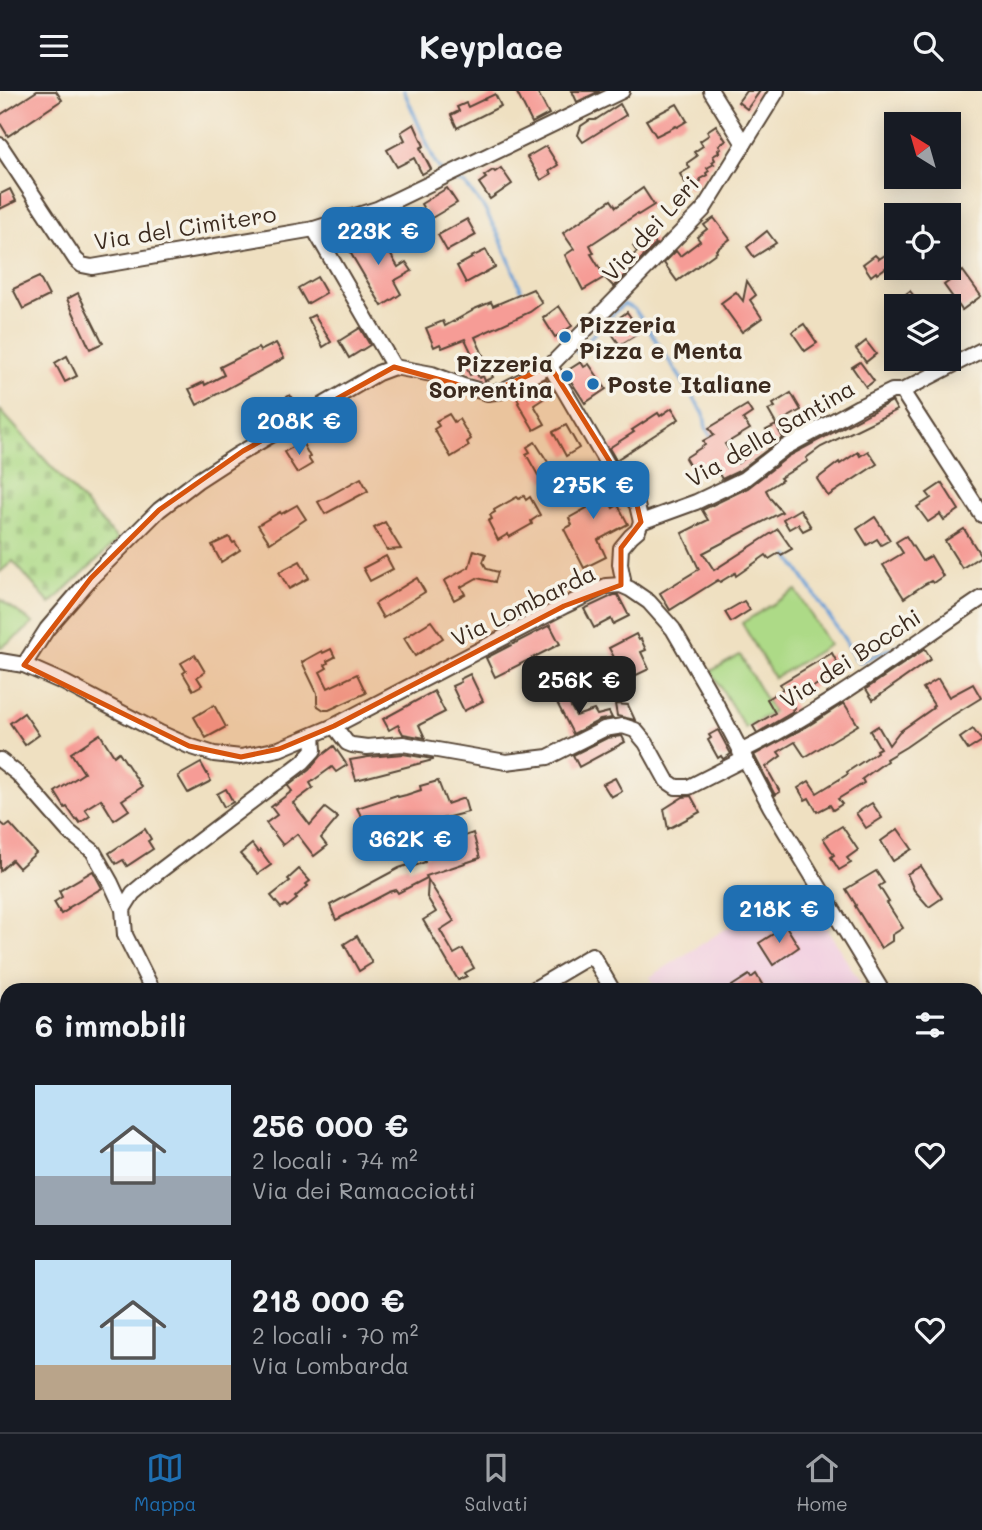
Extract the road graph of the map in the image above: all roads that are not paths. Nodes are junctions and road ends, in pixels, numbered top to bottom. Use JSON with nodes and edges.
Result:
{"nodes":[{"id":1,"x":622,"y":91,"type":"edge"},
{"id":2,"x":711,"y":91,"type":"edge"},
{"id":3,"x":777,"y":91,"type":"edge"},
{"id":4,"x":744,"y":143,"type":"junction"},
{"id":5,"x":0,"y":145,"type":"edge"},
{"id":6,"x":314,"y":229,"type":"junction"},
{"id":7,"x":982,"y":350,"type":"edge"},
{"id":8,"x":550,"y":366,"type":"junction"},
{"id":9,"x":394,"y":367,"type":"junction"},
{"id":10,"x":902,"y":391,"type":"junction"},
{"id":11,"x":982,"y":515,"type":"edge"},
{"id":12,"x":641,"y":522,"type":"junction"},
{"id":13,"x":621,"y":585,"type":"junction"},
{"id":14,"x":982,"y":597,"type":"edge"},
{"id":15,"x":0,"y":661,"type":"edge"},
{"id":16,"x":24,"y":665,"type":"junction"},
{"id":17,"x":334,"y":726,"type":"junction"},
{"id":18,"x":313,"y":736,"type":"junction"},
{"id":19,"x":742,"y":755,"type":"junction"},
{"id":20,"x":0,"y":760,"type":"edge"},
{"id":21,"x":123,"y":909,"type":"junction"},
{"id":22,"x":149,"y":983,"type":"edge"},
{"id":23,"x":544,"y":983,"type":"edge"},
{"id":24,"x":608,"y":983,"type":"edge"},
{"id":25,"x":877,"y":983,"type":"edge"}],
"edges":[{"from":1,"to":6,"type":"street"},
{"from":2,"to":4,"type":"street"},
{"from":3,"to":4,"type":"street","name":"Via dei Leri"},
{"from":4,"to":8,"type":"street","name":"Via dei Leri"},
{"from":5,"to":6,"type":"street","name":"Via del Cimitero"},
{"from":6,"to":9,"type":"street"},
{"from":7,"to":10,"type":"street","name":"Via della Santina"},
{"from":8,"to":9,"type":"street"},
{"from":8,"to":12,"type":"street"},
{"from":9,"to":16,"type":"street"},
{"from":10,"to":11,"type":"street"},
{"from":10,"to":12,"type":"street","name":"Via della Santina"},
{"from":12,"to":13,"type":"street"},
{"from":13,"to":17,"type":"street","name":"Via Lombarda"},
{"from":13,"to":19,"type":"street","name":"Via Lombarda"},
{"from":14,"to":19,"type":"street","name":"Via dei Bocchi"},
{"from":15,"to":16,"type":"street","name":"Via Lombarda"},
{"from":16,"to":18,"type":"street","name":"Via Lombarda"},
{"from":17,"to":18,"type":"street","name":"Via Lombarda"},
{"from":17,"to":19,"type":"street","name":"Via dei Bocchi"},
{"from":18,"to":21,"type":"street"},
{"from":19,"to":25,"type":"street","name":"Via Lombarda"},
{"from":20,"to":21,"type":"street"},
{"from":21,"to":22,"type":"street"},
{"from":23,"to":24,"type":"street"}]}
